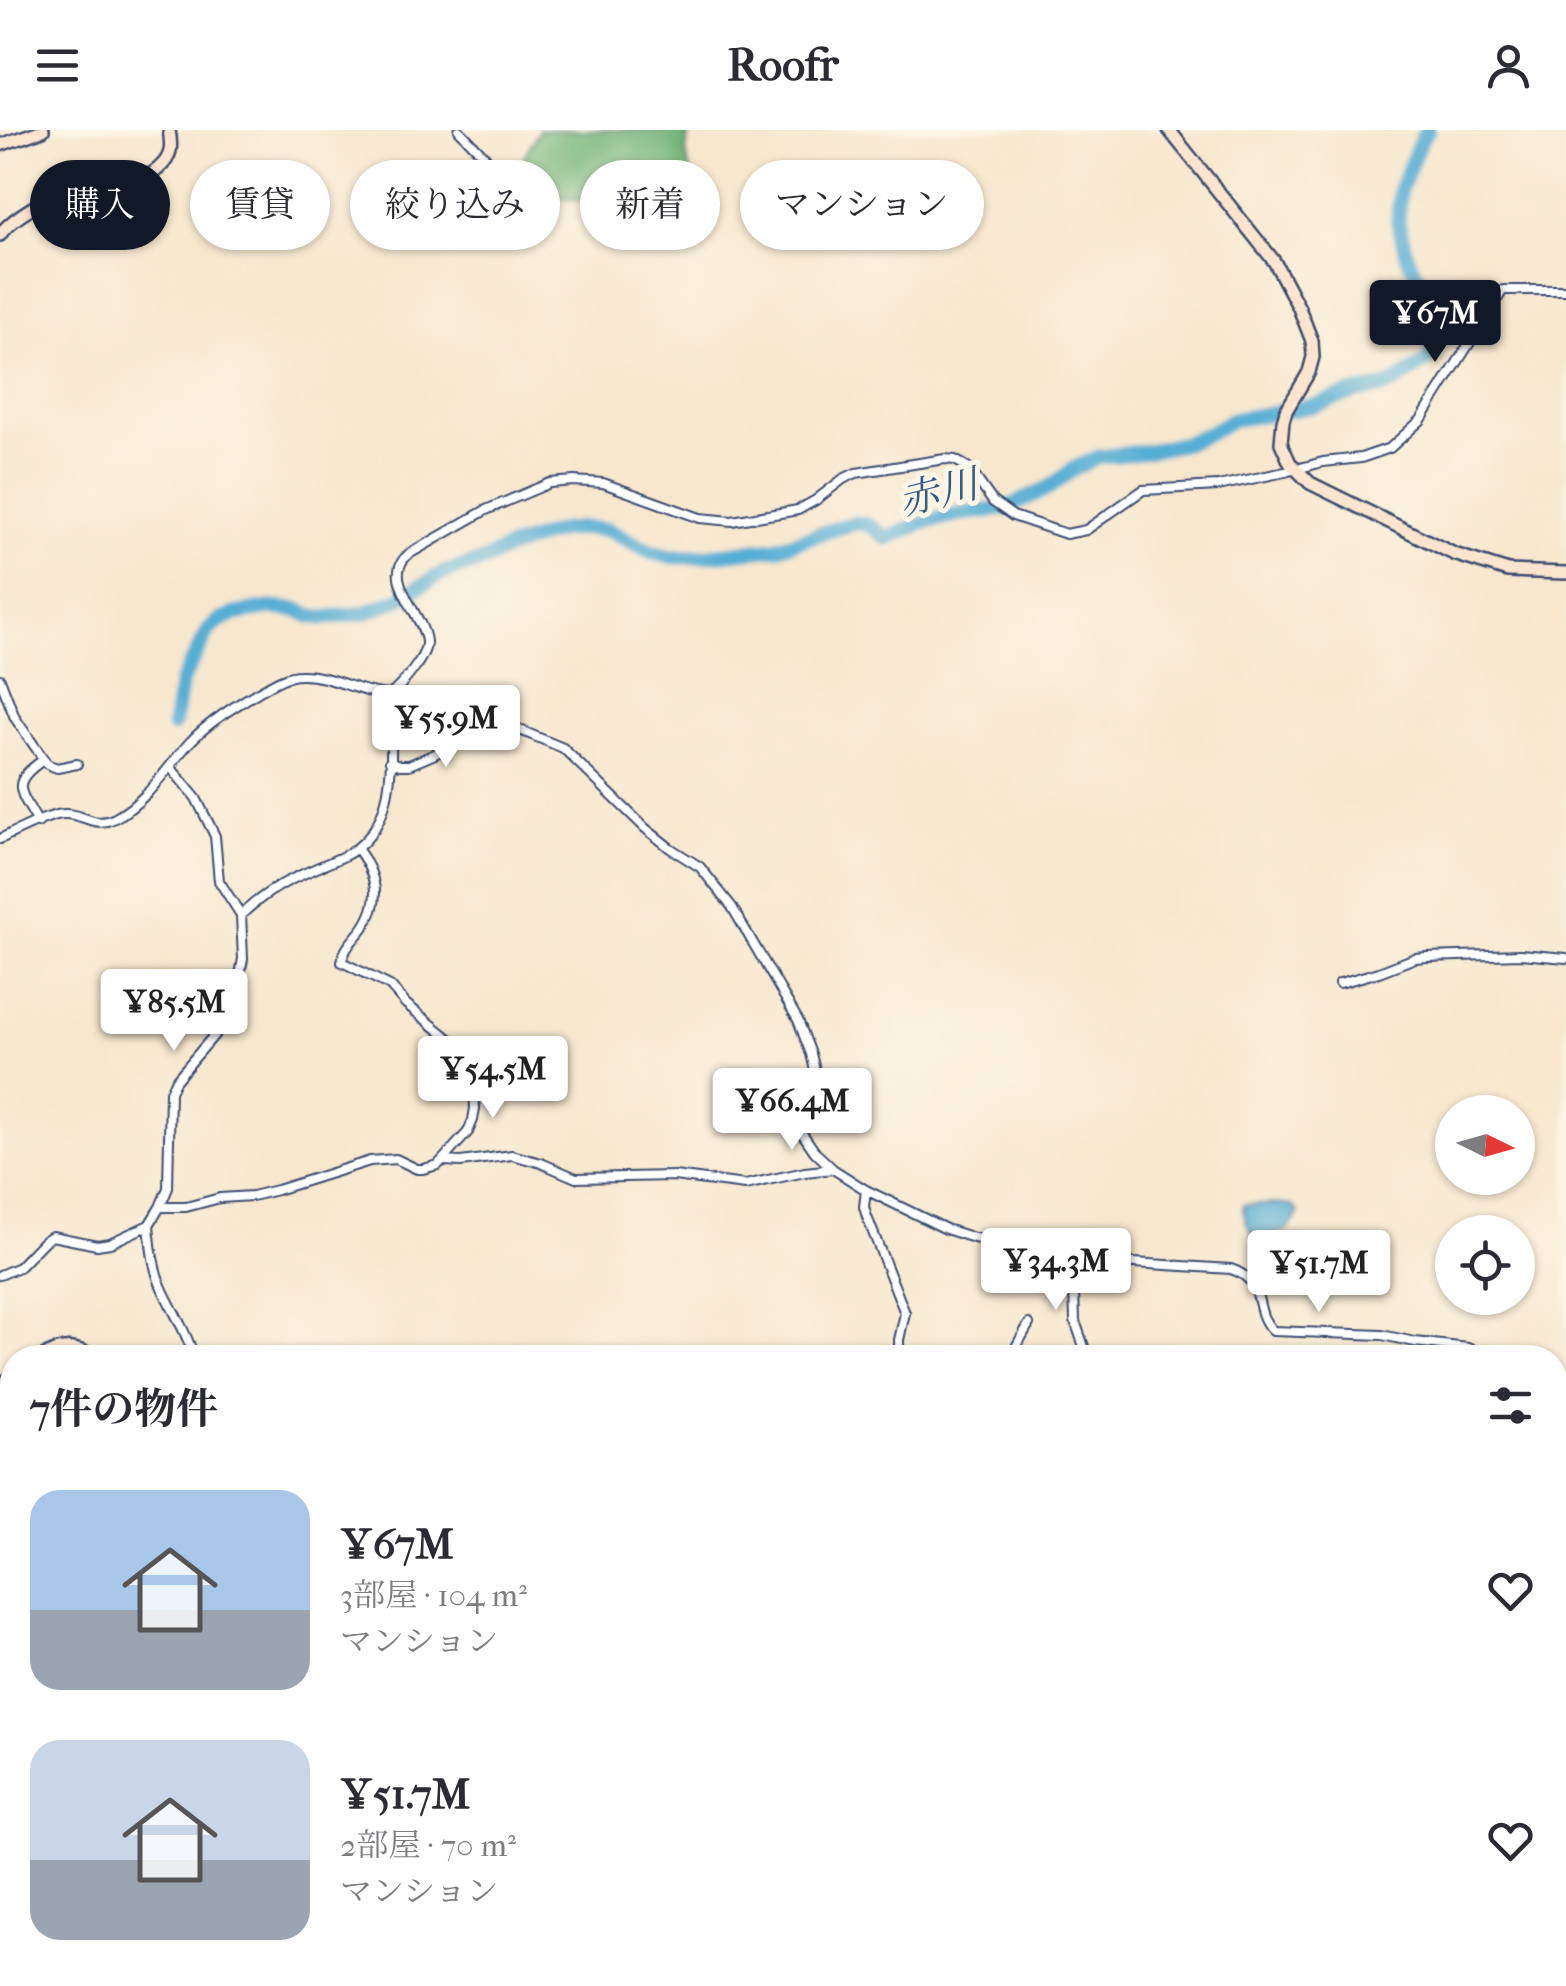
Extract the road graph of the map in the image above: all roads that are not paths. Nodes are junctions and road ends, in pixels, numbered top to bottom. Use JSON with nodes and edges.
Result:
{"nodes":[{"id":1,"x":42,"y":130,"type":"edge"},
{"id":2,"x":169,"y":130,"type":"edge"},
{"id":3,"x":459,"y":130,"type":"edge"},
{"id":4,"x":1168,"y":130,"type":"edge"},
{"id":5,"x":0,"y":145,"type":"edge"},
{"id":6,"x":486,"y":158,"type":"dead end"},
{"id":7,"x":0,"y":235,"type":"edge"},
{"id":8,"x":1566,"y":290,"type":"edge"},
{"id":9,"x":1296,"y":470,"type":"junction"},
{"id":10,"x":1566,"y":573,"type":"edge"},
{"id":11,"x":0,"y":680,"type":"edge"},
{"id":12,"x":390,"y":694,"type":"junction"},
{"id":13,"x":43,"y":760,"type":"junction"},
{"id":14,"x":390,"y":761,"type":"junction"},
{"id":15,"x":77,"y":764,"type":"dead end"},
{"id":16,"x":171,"y":768,"type":"junction"},
{"id":17,"x":38,"y":823,"type":"junction"},
{"id":18,"x":0,"y":839,"type":"edge"},
{"id":19,"x":356,"y":848,"type":"junction"},
{"id":20,"x":242,"y":915,"type":"junction"},
{"id":21,"x":1566,"y":958,"type":"edge"},
{"id":22,"x":1340,"y":982,"type":"dead end"},
{"id":23,"x":509,"y":1052,"type":"dead end"},
{"id":24,"x":476,"y":1060,"type":"junction"},
{"id":25,"x":444,"y":1161,"type":"junction"},
{"id":26,"x":833,"y":1169,"type":"junction"},
{"id":27,"x":866,"y":1190,"type":"junction"},
{"id":28,"x":160,"y":1207,"type":"junction"},
{"id":29,"x":149,"y":1224,"type":"junction"},
{"id":30,"x":1073,"y":1259,"type":"junction"},
{"id":31,"x":0,"y":1275,"type":"edge"},
{"id":32,"x":1029,"y":1324,"type":"dead end"},
{"id":33,"x":190,"y":1345,"type":"edge"},
{"id":34,"x":898,"y":1345,"type":"edge"},
{"id":35,"x":1017,"y":1345,"type":"edge"},
{"id":36,"x":1083,"y":1345,"type":"edge"},
{"id":37,"x":1441,"y":1345,"type":"edge"}],
"edges":[{"from":1,"to":5,"type":"street"},
{"from":2,"to":7,"type":"street"},
{"from":3,"to":6,"type":"street"},
{"from":4,"to":9,"type":"street"},
{"from":8,"to":9,"type":"street"},
{"from":9,"to":10,"type":"street"},
{"from":9,"to":12,"type":"street"},
{"from":11,"to":13,"type":"street"},
{"from":12,"to":14,"type":"street"},
{"from":12,"to":16,"type":"street"},
{"from":13,"to":15,"type":"street"},
{"from":13,"to":17,"type":"street"},
{"from":14,"to":19,"type":"street"},
{"from":14,"to":26,"type":"street"},
{"from":16,"to":17,"type":"street"},
{"from":16,"to":20,"type":"street"},
{"from":17,"to":18,"type":"street"},
{"from":19,"to":20,"type":"street"},
{"from":19,"to":24,"type":"street"},
{"from":20,"to":28,"type":"street"},
{"from":21,"to":22,"type":"street"},
{"from":23,"to":24,"type":"street"},
{"from":24,"to":25,"type":"street"},
{"from":25,"to":26,"type":"street"},
{"from":25,"to":28,"type":"street"},
{"from":26,"to":27,"type":"street"},
{"from":27,"to":30,"type":"street"},
{"from":27,"to":34,"type":"street"},
{"from":28,"to":29,"type":"street"},
{"from":29,"to":31,"type":"street"},
{"from":29,"to":33,"type":"street"},
{"from":30,"to":36,"type":"street"},
{"from":30,"to":37,"type":"street"},
{"from":32,"to":35,"type":"street"}]}
